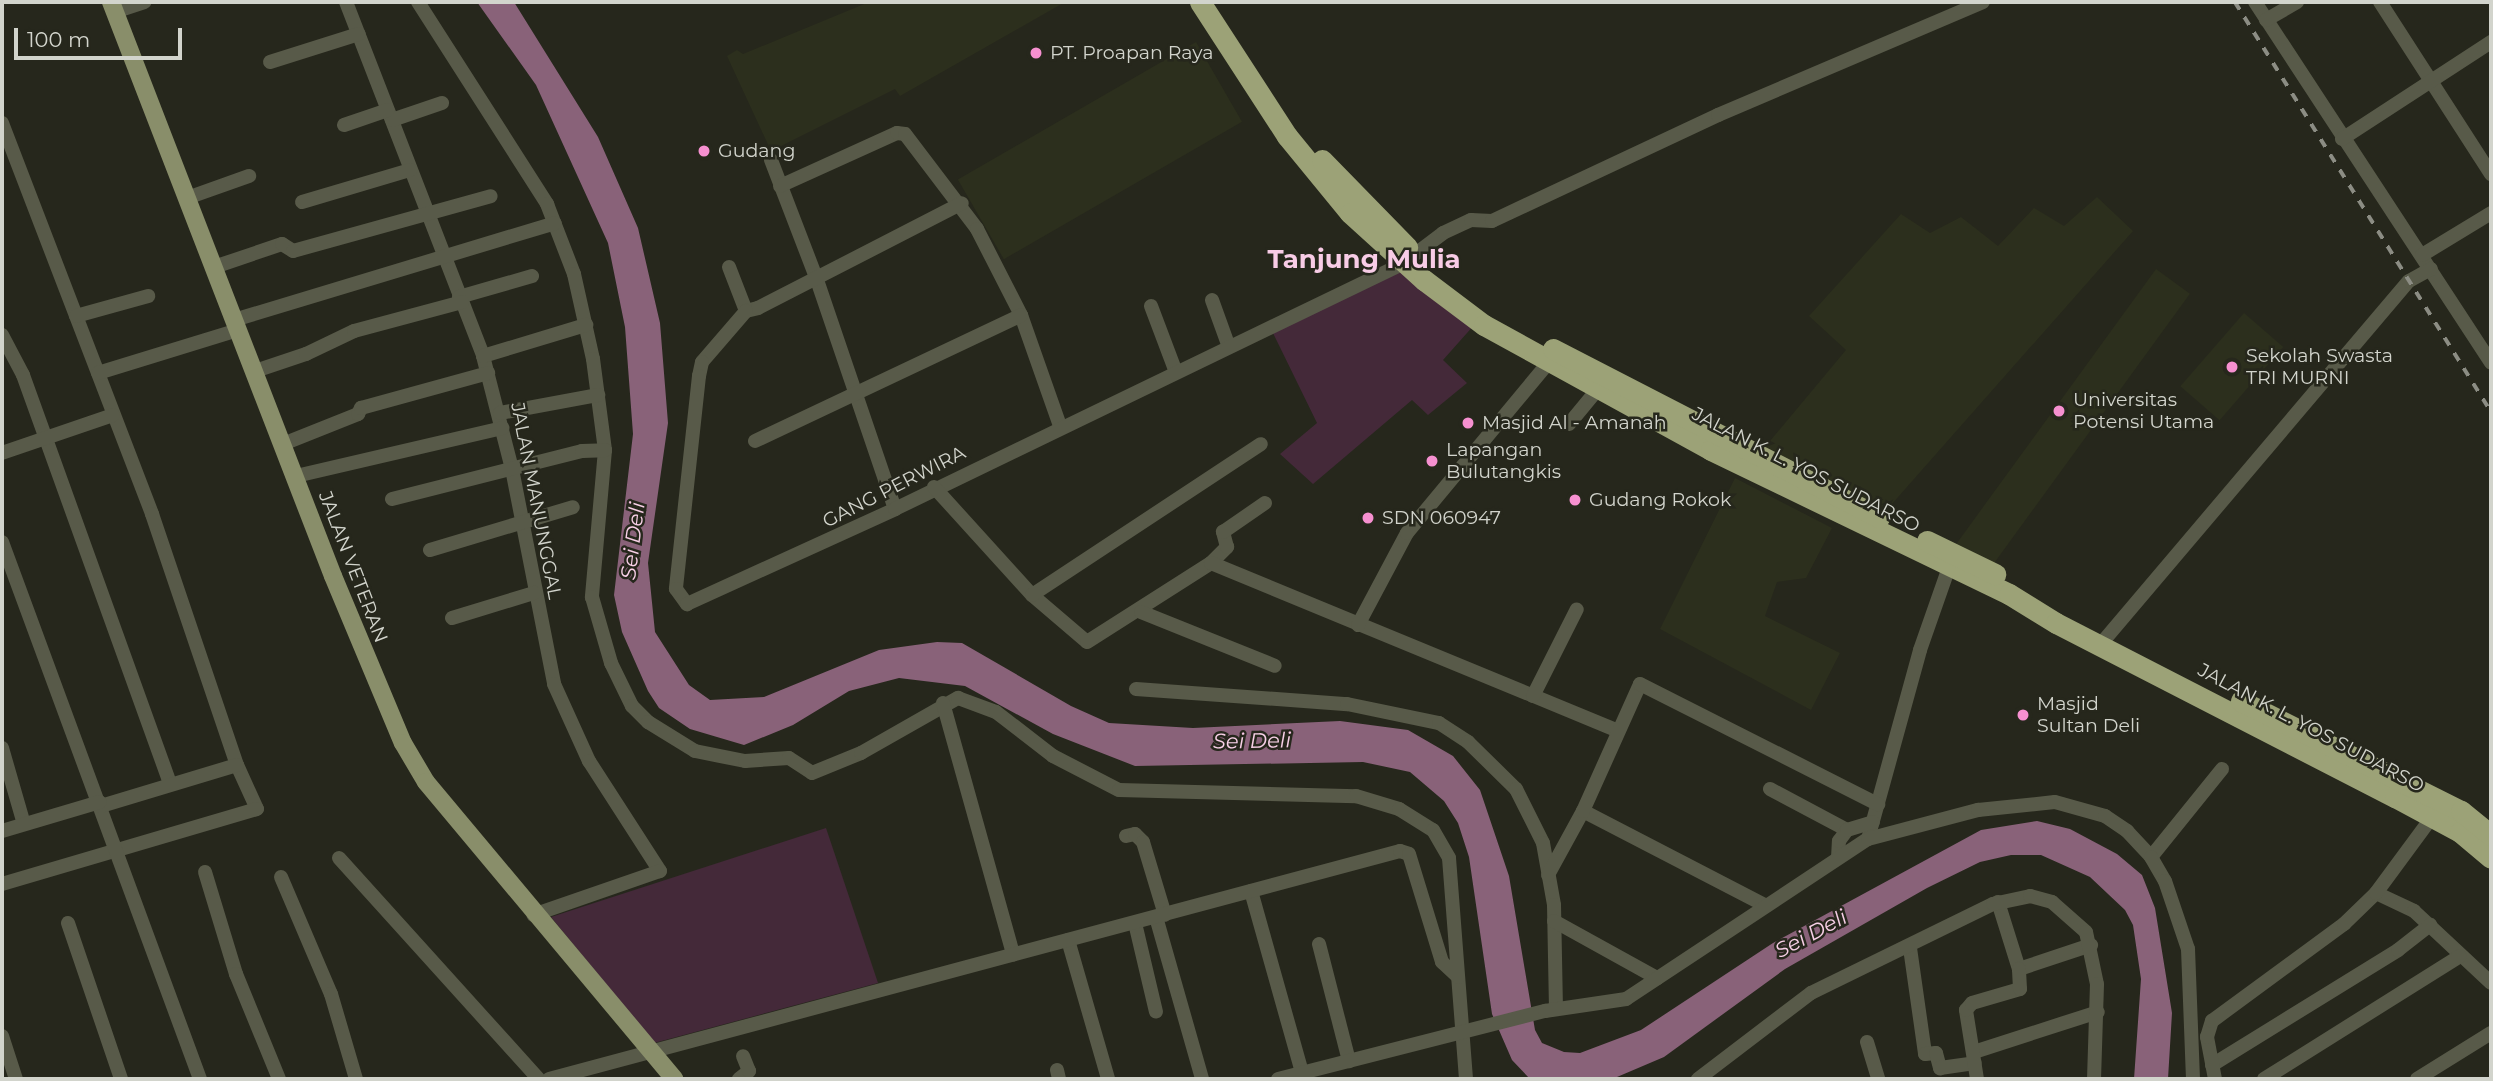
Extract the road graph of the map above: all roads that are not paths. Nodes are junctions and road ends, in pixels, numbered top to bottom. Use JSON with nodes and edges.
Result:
{"nodes":[{"id":1,"x":144,"y":2,"type":"edge"},
{"id":2,"x":346,"y":2,"type":"edge"},
{"id":3,"x":418,"y":2,"type":"edge"},
{"id":4,"x":1200,"y":2,"type":"edge"},
{"id":5,"x":1215,"y":2,"type":"edge"},
{"id":6,"x":1983,"y":2,"type":"edge"},
{"id":7,"x":2255,"y":2,"type":"edge"},
{"id":8,"x":2297,"y":2,"type":"edge"},
{"id":9,"x":2380,"y":2,"type":"edge"},
{"id":10,"x":112,"y":7,"type":"edge"},
{"id":11,"x":2266,"y":20,"type":"junction"},
{"id":12,"x":359,"y":34,"type":"junction"},
{"id":13,"x":2491,"y":42,"type":"edge"},
{"id":14,"x":270,"y":62,"type":"dead end"},
{"id":15,"x":2430,"y":82,"type":"junction"},
{"id":16,"x":442,"y":103,"type":"dead end"},
{"id":17,"x":390,"y":115,"type":"junction"},
{"id":18,"x":2,"y":123,"type":"edge"},
{"id":19,"x":344,"y":125,"type":"dead end"},
{"id":20,"x":2342,"y":139,"type":"junction"},
{"id":21,"x":771,"y":160,"type":"dead end"},
{"id":22,"x":410,"y":170,"type":"junction"},
{"id":23,"x":2491,"y":174,"type":"edge"},
{"id":24,"x":249,"y":176,"type":"dead end"},
{"id":25,"x":780,"y":186,"type":"junction"},
{"id":26,"x":491,"y":196,"type":"dead end"},
{"id":27,"x":187,"y":198,"type":"junction"},
{"id":28,"x":302,"y":202,"type":"dead end"},
{"id":29,"x":962,"y":203,"type":"junction"},
{"id":30,"x":2491,"y":213,"type":"edge"},
{"id":31,"x":429,"y":215,"type":"junction"},
{"id":32,"x":555,"y":223,"type":"junction"},
{"id":33,"x":2422,"y":256,"type":"junction"},
{"id":34,"x":445,"y":257,"type":"junction"},
{"id":35,"x":1409,"y":259,"type":"junction"},
{"id":36,"x":214,"y":267,"type":"junction"},
{"id":37,"x":729,"y":267,"type":"dead end"},
{"id":38,"x":2431,"y":269,"type":"junction"},
{"id":39,"x":532,"y":276,"type":"dead end"},
{"id":40,"x":817,"y":280,"type":"junction"},
{"id":41,"x":148,"y":296,"type":"dead end"},
{"id":42,"x":461,"y":299,"type":"junction"},
{"id":43,"x":1212,"y":300,"type":"dead end"},
{"id":44,"x":1151,"y":306,"type":"dead end"},
{"id":45,"x":746,"y":310,"type":"junction"},
{"id":46,"x":1021,"y":315,"type":"junction"},
{"id":47,"x":76,"y":316,"type":"junction"},
{"id":48,"x":236,"y":325,"type":"junction"},
{"id":49,"x":586,"y":325,"type":"junction"},
{"id":50,"x":2,"y":335,"type":"edge"},
{"id":51,"x":1229,"y":348,"type":"junction"},
{"id":52,"x":483,"y":356,"type":"junction"},
{"id":53,"x":1548,"y":363,"type":"junction"},
{"id":54,"x":2491,"y":363,"type":"edge"},
{"id":55,"x":255,"y":371,"type":"junction"},
{"id":56,"x":1176,"y":372,"type":"junction"},
{"id":57,"x":98,"y":373,"type":"junction"},
{"id":58,"x":488,"y":373,"type":"junction"},
{"id":59,"x":1598,"y":389,"type":"junction"},
{"id":60,"x":857,"y":393,"type":"junction"},
{"id":61,"x":598,"y":395,"type":"junction"},
{"id":62,"x":113,"y":415,"type":"junction"},
{"id":63,"x":502,"y":421,"type":"junction"},
{"id":64,"x":1569,"y":424,"type":"dead end"},
{"id":65,"x":1060,"y":426,"type":"junction"},
{"id":66,"x":47,"y":439,"type":"junction"},
{"id":67,"x":755,"y":441,"type":"dead end"},
{"id":68,"x":283,"y":444,"type":"junction"},
{"id":69,"x":1261,"y":444,"type":"dead end"},
{"id":70,"x":605,"y":450,"type":"junction"},
{"id":71,"x":2,"y":453,"type":"edge"},
{"id":72,"x":512,"y":469,"type":"junction"},
{"id":73,"x":296,"y":476,"type":"junction"},
{"id":74,"x":934,"y":487,"type":"junction"},
{"id":75,"x":392,"y":499,"type":"dead end"},
{"id":76,"x":1265,"y":503,"type":"dead end"},
{"id":77,"x":573,"y":507,"type":"dead end"},
{"id":78,"x":895,"y":509,"type":"junction"},
{"id":79,"x":522,"y":520,"type":"junction"},
{"id":80,"x":2,"y":542,"type":"edge"},
{"id":81,"x":430,"y":550,"type":"dead end"},
{"id":82,"x":1212,"y":563,"type":"junction"},
{"id":83,"x":1949,"y":567,"type":"junction"},
{"id":84,"x":534,"y":593,"type":"junction"},
{"id":85,"x":1032,"y":595,"type":"junction"},
{"id":86,"x":1577,"y":609,"type":"dead end"},
{"id":87,"x":1141,"y":612,"type":"junction"},
{"id":88,"x":452,"y":618,"type":"dead end"},
{"id":89,"x":1358,"y":625,"type":"junction"},
{"id":90,"x":2104,"y":640,"type":"junction"},
{"id":91,"x":1275,"y":666,"type":"dead end"},
{"id":92,"x":1136,"y":689,"type":"dead end"},
{"id":93,"x":1533,"y":696,"type":"junction"},
{"id":94,"x":943,"y":703,"type":"junction"},
{"id":95,"x":1616,"y":730,"type":"junction"},
{"id":96,"x":2,"y":748,"type":"edge"},
{"id":97,"x":237,"y":765,"type":"junction"},
{"id":98,"x":2222,"y":769,"type":"dead end"},
{"id":99,"x":170,"y":784,"type":"junction"},
{"id":100,"x":1770,"y":789,"type":"dead end"},
{"id":101,"x":100,"y":804,"type":"junction"},
{"id":102,"x":1878,"y":804,"type":"junction"},
{"id":103,"x":1583,"y":811,"type":"junction"},
{"id":104,"x":2432,"y":817,"type":"junction"},
{"id":105,"x":1873,"y":822,"type":"junction"},
{"id":106,"x":24,"y":824,"type":"junction"},
{"id":107,"x":1847,"y":830,"type":"junction"},
{"id":108,"x":2,"y":831,"type":"edge"},
{"id":109,"x":2491,"y":835,"type":"edge"},
{"id":110,"x":1126,"y":836,"type":"dead end"},
{"id":111,"x":1868,"y":839,"type":"junction"},
{"id":112,"x":118,"y":853,"type":"junction"},
{"id":113,"x":2151,"y":857,"type":"junction"},
{"id":114,"x":339,"y":858,"type":"dead end"},
{"id":115,"x":2491,"y":858,"type":"edge"},
{"id":116,"x":1838,"y":859,"type":"junction"},
{"id":117,"x":205,"y":872,"type":"dead end"},
{"id":118,"x":1548,"y":876,"type":"junction"},
{"id":119,"x":281,"y":877,"type":"dead end"},
{"id":120,"x":2,"y":884,"type":"edge"},
{"id":121,"x":1251,"y":891,"type":"junction"},
{"id":122,"x":2376,"y":893,"type":"junction"},
{"id":123,"x":1998,"y":902,"type":"junction"},
{"id":124,"x":1766,"y":906,"type":"junction"},
{"id":125,"x":533,"y":915,"type":"junction"},
{"id":126,"x":1161,"y":916,"type":"junction"},
{"id":127,"x":1554,"y":921,"type":"junction"},
{"id":128,"x":68,"y":923,"type":"dead end"},
{"id":129,"x":1135,"y":923,"type":"junction"},
{"id":130,"x":2430,"y":925,"type":"junction"},
{"id":131,"x":1068,"y":940,"type":"junction"},
{"id":132,"x":1319,"y":944,"type":"dead end"},
{"id":133,"x":2091,"y":945,"type":"junction"},
{"id":134,"x":1910,"y":947,"type":"junction"},
{"id":135,"x":1013,"y":954,"type":"junction"},
{"id":136,"x":2460,"y":956,"type":"junction"},
{"id":137,"x":2019,"y":969,"type":"junction"},
{"id":138,"x":1458,"y":977,"type":"junction"},
{"id":139,"x":1657,"y":978,"type":"junction"},
{"id":140,"x":2491,"y":983,"type":"edge"},
{"id":141,"x":1551,"y":1010,"type":"junction"},
{"id":142,"x":1156,"y":1012,"type":"dead end"},
{"id":143,"x":2098,"y":1012,"type":"junction"},
{"id":144,"x":2491,"y":1033,"type":"edge"},
{"id":145,"x":1461,"y":1034,"type":"junction"},
{"id":146,"x":2,"y":1036,"type":"edge"},
{"id":147,"x":1867,"y":1042,"type":"dead end"},
{"id":148,"x":650,"y":1052,"type":"junction"},
{"id":149,"x":743,"y":1056,"type":"dead end"},
{"id":150,"x":1975,"y":1057,"type":"junction"},
{"id":151,"x":1349,"y":1061,"type":"junction"},
{"id":152,"x":6,"y":1062,"type":"edge"},
{"id":153,"x":2213,"y":1072,"type":"edge"},
{"id":154,"x":1302,"y":1073,"type":"junction"},
{"id":155,"x":16,"y":1079,"type":"edge"},
{"id":156,"x":121,"y":1079,"type":"edge"},
{"id":157,"x":200,"y":1079,"type":"edge"},
{"id":158,"x":279,"y":1079,"type":"edge"},
{"id":159,"x":356,"y":1079,"type":"edge"},
{"id":160,"x":539,"y":1079,"type":"edge"},
{"id":161,"x":549,"y":1079,"type":"edge"},
{"id":162,"x":674,"y":1079,"type":"edge"},
{"id":163,"x":740,"y":1079,"type":"edge"},
{"id":164,"x":1108,"y":1079,"type":"edge"},
{"id":165,"x":1202,"y":1079,"type":"edge"},
{"id":166,"x":1278,"y":1079,"type":"edge"},
{"id":167,"x":1466,"y":1079,"type":"edge"},
{"id":168,"x":1698,"y":1079,"type":"edge"},
{"id":169,"x":1878,"y":1079,"type":"edge"},
{"id":170,"x":1977,"y":1079,"type":"edge"},
{"id":171,"x":2092,"y":1079,"type":"edge"},
{"id":172,"x":2193,"y":1079,"type":"edge"},
{"id":173,"x":2264,"y":1079,"type":"edge"},
{"id":174,"x":2417,"y":1079,"type":"edge"}],
"edges":[{"from":1,"to":10,"type":"street"},
{"from":2,"to":12,"type":"street","name":"JALAN MANUNGGAL"},
{"from":3,"to":32,"type":"street"},
{"from":4,"to":35,"type":"highway","name":"JALAN K. L. YOS SUDARSO"},
{"from":5,"to":35,"type":"highway","name":"JALAN K. L. YOS SUDARSO"},
{"from":6,"to":35,"type":"street","name":"GANG PERWIRA"},
{"from":7,"to":11,"type":"street"},
{"from":8,"to":11,"type":"street"},
{"from":9,"to":15,"type":"street"},
{"from":10,"to":27,"type":"main road","name":"JALAN VETERAN"},
{"from":11,"to":20,"type":"street"},
{"from":12,"to":14,"type":"street"},
{"from":12,"to":17,"type":"street","name":"JALAN MANUNGGAL"},
{"from":13,"to":15,"type":"street"},
{"from":15,"to":20,"type":"street"},
{"from":15,"to":23,"type":"street"},
{"from":16,"to":17,"type":"street"},
{"from":17,"to":19,"type":"street"},
{"from":17,"to":22,"type":"street","name":"JALAN MANUNGGAL"},
{"from":18,"to":47,"type":"street"},
{"from":20,"to":33,"type":"street"},
{"from":21,"to":25,"type":"street"},
{"from":22,"to":28,"type":"street"},
{"from":22,"to":31,"type":"street","name":"JALAN MANUNGGAL"},
{"from":24,"to":27,"type":"street"},
{"from":25,"to":29,"type":"street"},
{"from":25,"to":40,"type":"street"},
{"from":26,"to":31,"type":"street"},
{"from":27,"to":36,"type":"main road","name":"JALAN VETERAN"},
{"from":29,"to":40,"type":"street"},
{"from":29,"to":46,"type":"street"},
{"from":30,"to":33,"type":"street"},
{"from":31,"to":34,"type":"street","name":"JALAN MANUNGGAL"},
{"from":31,"to":36,"type":"street"},
{"from":32,"to":34,"type":"street"},
{"from":32,"to":49,"type":"street"},
{"from":33,"to":38,"type":"street"},
{"from":34,"to":42,"type":"street","name":"JALAN MANUNGGAL"},
{"from":34,"to":48,"type":"street"},
{"from":35,"to":51,"type":"street","name":"GANG PERWIRA"},
{"from":35,"to":53,"type":"highway","name":"JALAN K. L. YOS SUDARSO"},
{"from":35,"to":90,"type":"highway","name":"JALAN K. L. YOS SUDARSO"},
{"from":36,"to":48,"type":"main road","name":"JALAN VETERAN"},
{"from":37,"to":45,"type":"street"},
{"from":38,"to":54,"type":"street"},
{"from":38,"to":90,"type":"street"},
{"from":39,"to":42,"type":"street"},
{"from":40,"to":45,"type":"street"},
{"from":40,"to":60,"type":"street"},
{"from":41,"to":47,"type":"street"},
{"from":42,"to":52,"type":"street","name":"JALAN MANUNGGAL"},
{"from":42,"to":55,"type":"street"},
{"from":43,"to":51,"type":"street"},
{"from":44,"to":56,"type":"street"},
{"from":45,"to":78,"type":"street","name":"GANG PERWIRA"},
{"from":46,"to":60,"type":"street"},
{"from":46,"to":65,"type":"street"},
{"from":47,"to":57,"type":"street"},
{"from":48,"to":55,"type":"main road","name":"JALAN VETERAN"},
{"from":48,"to":57,"type":"street"},
{"from":49,"to":52,"type":"street"},
{"from":49,"to":61,"type":"street"},
{"from":50,"to":66,"type":"street"},
{"from":51,"to":56,"type":"street","name":"GANG PERWIRA"},
{"from":52,"to":58,"type":"street","name":"JALAN MANUNGGAL"},
{"from":53,"to":59,"type":"highway","name":"JALAN K. L. YOS SUDARSO"},
{"from":53,"to":89,"type":"street"},
{"from":55,"to":68,"type":"main road","name":"JALAN VETERAN"},
{"from":56,"to":65,"type":"street","name":"GANG PERWIRA"},
{"from":57,"to":62,"type":"street"},
{"from":58,"to":63,"type":"street","name":"JALAN MANUNGGAL"},
{"from":58,"to":68,"type":"street"},
{"from":59,"to":64,"type":"street"},
{"from":59,"to":83,"type":"highway","name":"JALAN K. L. YOS SUDARSO"},
{"from":60,"to":67,"type":"street"},
{"from":60,"to":78,"type":"street"},
{"from":61,"to":63,"type":"street"},
{"from":61,"to":70,"type":"street"},
{"from":62,"to":66,"type":"street"},
{"from":62,"to":97,"type":"street"},
{"from":63,"to":72,"type":"street","name":"JALAN MANUNGGAL"},
{"from":63,"to":73,"type":"street"},
{"from":65,"to":74,"type":"street","name":"GANG PERWIRA"},
{"from":66,"to":71,"type":"street"},
{"from":66,"to":99,"type":"street"},
{"from":68,"to":73,"type":"main road","name":"JALAN VETERAN"},
{"from":69,"to":85,"type":"street"},
{"from":70,"to":72,"type":"street"},
{"from":70,"to":94,"type":"street"},
{"from":72,"to":75,"type":"street"},
{"from":72,"to":79,"type":"street","name":"JALAN MANUNGGAL"},
{"from":73,"to":125,"type":"main road","name":"JALAN VETERAN"},
{"from":74,"to":78,"type":"street","name":"GANG PERWIRA"},
{"from":74,"to":85,"type":"street"},
{"from":76,"to":82,"type":"street"},
{"from":77,"to":79,"type":"street"},
{"from":79,"to":81,"type":"street"},
{"from":79,"to":84,"type":"street","name":"JALAN MANUNGGAL"},
{"from":80,"to":101,"type":"street"},
{"from":82,"to":87,"type":"street"},
{"from":82,"to":89,"type":"street"},
{"from":83,"to":90,"type":"highway","name":"JALAN K. L. YOS SUDARSO"},
{"from":83,"to":102,"type":"street"},
{"from":84,"to":88,"type":"street"},
{"from":84,"to":125,"type":"street","name":"JALAN MANUNGGAL"},
{"from":85,"to":87,"type":"street"},
{"from":86,"to":93,"type":"street"},
{"from":87,"to":91,"type":"street"},
{"from":89,"to":93,"type":"street"},
{"from":90,"to":104,"type":"highway","name":"JALAN K. L. YOS SUDARSO"},
{"from":90,"to":109,"type":"highway","name":"JALAN K. L. YOS SUDARSO"},
{"from":92,"to":118,"type":"street"},
{"from":93,"to":95,"type":"street"},
{"from":94,"to":135,"type":"street"},
{"from":94,"to":138,"type":"street"},
{"from":95,"to":102,"type":"street"},
{"from":95,"to":103,"type":"street"},
{"from":96,"to":106,"type":"street"},
{"from":97,"to":99,"type":"street"},
{"from":97,"to":112,"type":"street"},
{"from":98,"to":113,"type":"street"},
{"from":99,"to":101,"type":"street"},
{"from":100,"to":107,"type":"street"},
{"from":101,"to":106,"type":"street"},
{"from":101,"to":112,"type":"street"},
{"from":102,"to":105,"type":"street"},
{"from":103,"to":118,"type":"street"},
{"from":103,"to":124,"type":"street"},
{"from":104,"to":115,"type":"highway","name":"JALAN K. L. YOS SUDARSO"},
{"from":104,"to":122,"type":"street"},
{"from":105,"to":107,"type":"street"},
{"from":105,"to":111,"type":"street"},
{"from":106,"to":108,"type":"street"},
{"from":107,"to":116,"type":"street"},
{"from":110,"to":126,"type":"street"},
{"from":111,"to":113,"type":"street"},
{"from":111,"to":116,"type":"street"},
{"from":112,"to":120,"type":"street"},
{"from":112,"to":157,"type":"street"},
{"from":113,"to":172,"type":"street"},
{"from":114,"to":160,"type":"street"},
{"from":116,"to":124,"type":"street"},
{"from":117,"to":158,"type":"street"},
{"from":118,"to":127,"type":"street"},
{"from":119,"to":159,"type":"street"},
{"from":121,"to":126,"type":"street"},
{"from":121,"to":138,"type":"street"},
{"from":121,"to":154,"type":"street"},
{"from":122,"to":130,"type":"street"},
{"from":122,"to":153,"type":"street"},
{"from":123,"to":133,"type":"street"},
{"from":123,"to":134,"type":"street"},
{"from":123,"to":137,"type":"street"},
{"from":124,"to":139,"type":"street"},
{"from":125,"to":148,"type":"main road","name":"JALAN VETERAN"},
{"from":126,"to":129,"type":"street"},
{"from":126,"to":165,"type":"street"},
{"from":127,"to":139,"type":"street"},
{"from":127,"to":141,"type":"street"},
{"from":128,"to":156,"type":"street"},
{"from":129,"to":131,"type":"street"},
{"from":129,"to":142,"type":"street"},
{"from":130,"to":136,"type":"street"},
{"from":130,"to":153,"type":"street"},
{"from":131,"to":135,"type":"street"},
{"from":131,"to":164,"type":"street"},
{"from":132,"to":151,"type":"street"},
{"from":133,"to":137,"type":"street"},
{"from":133,"to":143,"type":"street"},
{"from":134,"to":150,"type":"street"},
{"from":134,"to":168,"type":"street"},
{"from":135,"to":148,"type":"street"},
{"from":136,"to":140,"type":"street"},
{"from":136,"to":173,"type":"street"},
{"from":137,"to":150,"type":"street"},
{"from":138,"to":145,"type":"street"},
{"from":139,"to":141,"type":"street"},
{"from":141,"to":145,"type":"street"},
{"from":143,"to":150,"type":"street"},
{"from":143,"to":171,"type":"street"},
{"from":144,"to":174,"type":"street"},
{"from":145,"to":151,"type":"street"},
{"from":145,"to":167,"type":"street"},
{"from":146,"to":152,"type":"street"},
{"from":147,"to":169,"type":"street"},
{"from":148,"to":161,"type":"street"},
{"from":148,"to":162,"type":"main road","name":"JALAN VETERAN"},
{"from":149,"to":163,"type":"street"},
{"from":150,"to":170,"type":"street"},
{"from":151,"to":154,"type":"street"},
{"from":152,"to":155,"type":"street"},
{"from":154,"to":166,"type":"street"}]}
